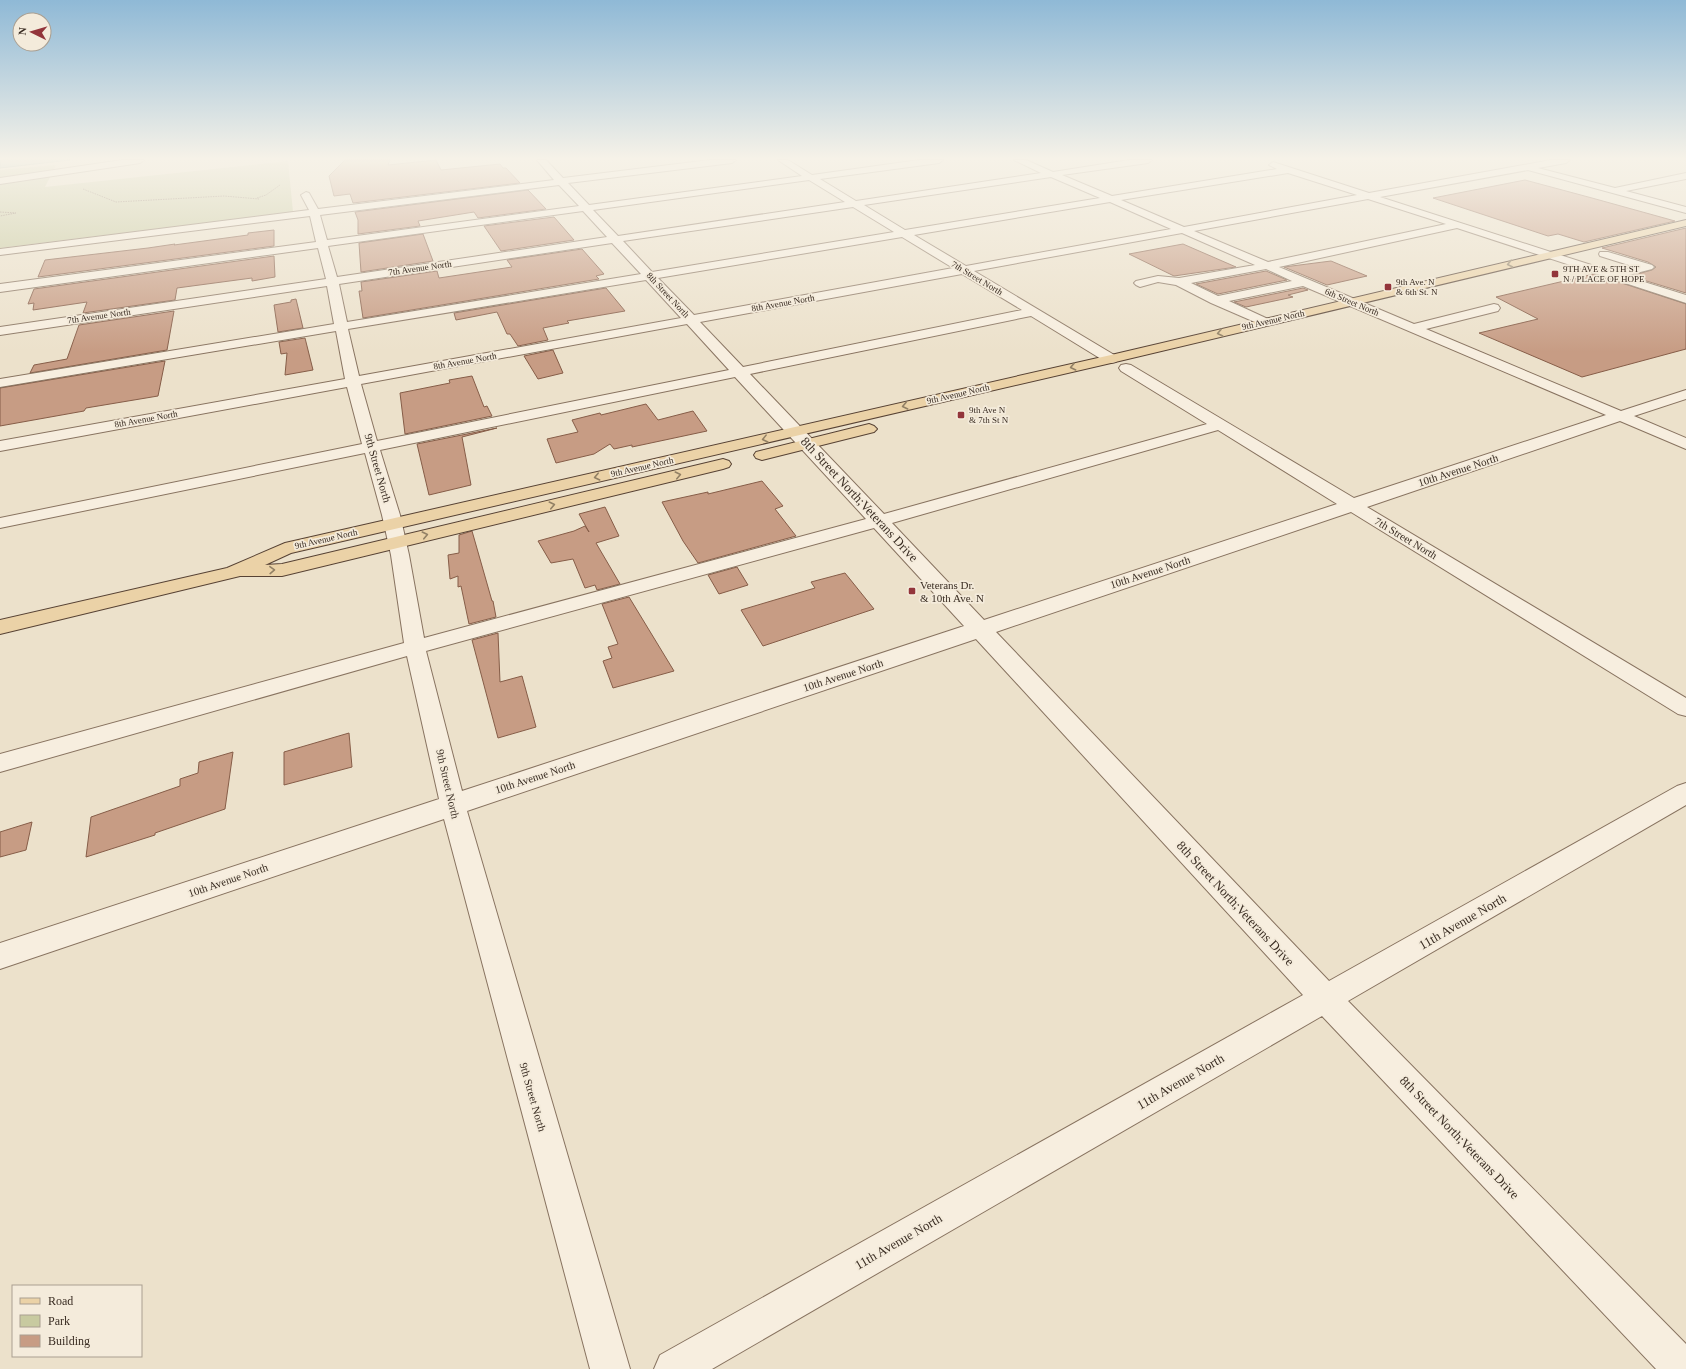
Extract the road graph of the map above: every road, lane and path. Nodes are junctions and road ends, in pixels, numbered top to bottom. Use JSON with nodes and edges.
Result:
{"nodes":[{"id":1,"x":183,"y":224,"type":"edge"},
{"id":2,"x":316,"y":224,"type":"edge"},
{"id":3,"x":470,"y":224,"type":"edge"},
{"id":4,"x":602,"y":224,"type":"edge"},
{"id":5,"x":719,"y":224,"type":"edge"},
{"id":6,"x":887,"y":224,"type":"edge"},
{"id":7,"x":959,"y":224,"type":"edge"},
{"id":8,"x":1168,"y":224,"type":"edge"},
{"id":9,"x":1217,"y":224,"type":"edge"},
{"id":10,"x":1456,"y":224,"type":"edge"},
{"id":11,"x":1682,"y":224,"type":"edge"},
{"id":12,"x":1459,"y":225,"type":"junction"},
{"id":13,"x":1183,"y":230,"type":"junction"},
{"id":14,"x":902,"y":233,"type":"junction"},
{"id":15,"x":1679,"y":237,"type":"dead end"},
{"id":16,"x":616,"y":239,"type":"junction"},
{"id":17,"x":322,"y":244,"type":"junction"},
{"id":18,"x":16,"y":250,"type":"junction"},
{"id":19,"x":0,"y":252,"type":"edge"},
{"id":20,"x":1604,"y":254,"type":"junction"},
{"id":21,"x":1548,"y":255,"type":"junction"},
{"id":22,"x":11,"y":262,"type":"dead end"},
{"id":23,"x":1571,"y":262,"type":"junction"},
{"id":24,"x":1267,"y":266,"type":"junction"},
{"id":25,"x":964,"y":270,"type":"junction"},
{"id":26,"x":5,"y":274,"type":"dead end"},
{"id":27,"x":1612,"y":275,"type":"junction"},
{"id":28,"x":650,"y":276,"type":"junction"},
{"id":29,"x":332,"y":281,"type":"junction"},
{"id":30,"x":1179,"y":282,"type":"junction"},
{"id":31,"x":1304,"y":282,"type":"junction"},
{"id":32,"x":1140,"y":283,"type":"dead end"},
{"id":33,"x":0,"y":287,"type":"edge"},
{"id":34,"x":1686,"y":299,"type":"edge"},
{"id":35,"x":1215,"y":300,"type":"junction"},
{"id":36,"x":1352,"y":308,"type":"junction"},
{"id":37,"x":1494,"y":308,"type":"dead end"},
{"id":38,"x":1370,"y":310,"type":"junction"},
{"id":39,"x":1033,"y":312,"type":"junction"},
{"id":40,"x":1332,"y":319,"type":"dead end"},
{"id":41,"x":692,"y":320,"type":"junction"},
{"id":42,"x":1264,"y":322,"type":"junction"},
{"id":43,"x":1309,"y":324,"type":"dead end"},
{"id":44,"x":341,"y":326,"type":"junction"},
{"id":45,"x":1413,"y":328,"type":"junction"},
{"id":46,"x":0,"y":330,"type":"edge"},
{"id":47,"x":1126,"y":364,"type":"junction"},
{"id":48,"x":740,"y":372,"type":"junction"},
{"id":49,"x":353,"y":382,"type":"junction"},
{"id":50,"x":0,"y":383,"type":"edge"},
{"id":51,"x":1686,"y":394,"type":"edge"},
{"id":52,"x":1620,"y":416,"type":"junction"},
{"id":53,"x":1220,"y":425,"type":"junction"},
{"id":54,"x":802,"y":437,"type":"junction"},
{"id":55,"x":1686,"y":444,"type":"edge"},
{"id":56,"x":0,"y":446,"type":"edge"},
{"id":57,"x":371,"y":447,"type":"junction"},
{"id":58,"x":1351,"y":505,"type":"junction"},
{"id":59,"x":880,"y":521,"type":"junction"},
{"id":60,"x":0,"y":523,"type":"edge"},
{"id":61,"x":395,"y":533,"type":"junction"},
{"id":62,"x":0,"y":628,"type":"edge"},
{"id":63,"x":980,"y":629,"type":"junction"},
{"id":64,"x":415,"y":647,"type":"junction"},
{"id":65,"x":1686,"y":708,"type":"edge"},
{"id":66,"x":0,"y":763,"type":"edge"},
{"id":67,"x":1686,"y":793,"type":"edge"},
{"id":68,"x":453,"y":804,"type":"junction"},
{"id":69,"x":0,"y":956,"type":"edge"},
{"id":70,"x":1326,"y":999,"type":"junction"},
{"id":71,"x":610,"y":1369,"type":"edge"},
{"id":72,"x":674,"y":1369,"type":"edge"},
{"id":73,"x":1683,"y":1369,"type":"edge"}],
"edges":[{"from":1,"to":18,"type":"street"},
{"from":2,"to":17,"type":"street","name":"9th Street North"},
{"from":3,"to":17,"type":"street"},
{"from":4,"to":16,"type":"street","name":"8th Street North"},
{"from":5,"to":16,"type":"street","name":"7th Avenue North"},
{"from":6,"to":14,"type":"street","name":"7th Street North"},
{"from":7,"to":14,"type":"street"},
{"from":8,"to":13,"type":"street","name":"6th Street North"},
{"from":9,"to":13,"type":"street","name":"8th Avenue North"},
{"from":10,"to":12,"type":"street"},
{"from":11,"to":21,"type":"main road","name":"9th Avenue North"},
{"from":12,"to":21,"type":"street"},
{"from":12,"to":24,"type":"street"},
{"from":13,"to":24,"type":"street","name":"6th Street North"},
{"from":13,"to":25,"type":"street","name":"8th Avenue North"},
{"from":14,"to":25,"type":"street","name":"7th Street North"},
{"from":14,"to":28,"type":"street"},
{"from":15,"to":20,"type":"main road"},
{"from":16,"to":28,"type":"street","name":"8th Street North"},
{"from":16,"to":29,"type":"street","name":"7th Avenue North"},
{"from":17,"to":29,"type":"street","name":"9th Street North"},
{"from":17,"to":33,"type":"street"},
{"from":18,"to":19,"type":"street"},
{"from":18,"to":22,"type":"street"},
{"from":20,"to":23,"type":"main road"},
{"from":20,"to":27,"type":"street"},
{"from":21,"to":23,"type":"street"},
{"from":21,"to":36,"type":"main road","name":"9th Avenue North","one_way":true},
{"from":23,"to":27,"type":"street"},
{"from":23,"to":38,"type":"main road"},
{"from":24,"to":30,"type":"street"},
{"from":24,"to":31,"type":"street","name":"6th Street North"},
{"from":25,"to":39,"type":"street","name":"7th Street North"},
{"from":25,"to":41,"type":"street","name":"8th Avenue North"},
{"from":26,"to":33,"type":"street"},
{"from":27,"to":34,"type":"street"},
{"from":28,"to":41,"type":"street","name":"8th Street North"},
{"from":28,"to":44,"type":"street"},
{"from":29,"to":44,"type":"street","name":"9th Street North"},
{"from":29,"to":46,"type":"street","name":"7th Avenue North"},
{"from":30,"to":32,"type":"street"},
{"from":30,"to":35,"type":"street"},
{"from":31,"to":35,"type":"street"},
{"from":31,"to":36,"type":"street","name":"6th Street North"},
{"from":35,"to":42,"type":"street"},
{"from":36,"to":38,"type":"street","name":"6th Street North"},
{"from":36,"to":42,"type":"main road","name":"9th Avenue North"},
{"from":37,"to":45,"type":"street"},
{"from":38,"to":45,"type":"street","name":"6th Street North"},
{"from":39,"to":47,"type":"street","name":"7th Street North"},
{"from":39,"to":48,"type":"street"},
{"from":40,"to":43,"type":"main road","name":"9th Avenue North"},
{"from":41,"to":48,"type":"street","name":"8th Street North"},
{"from":41,"to":49,"type":"street","name":"8th Avenue North"},
{"from":42,"to":47,"type":"main road","name":"9th Avenue North","one_way":true},
{"from":44,"to":49,"type":"street","name":"9th Street North"},
{"from":44,"to":50,"type":"street"},
{"from":45,"to":52,"type":"street","name":"6th Street North"},
{"from":47,"to":53,"type":"street","name":"7th Street North"},
{"from":47,"to":54,"type":"main road","name":"9th Avenue North"},
{"from":48,"to":54,"type":"street","name":"8th Street North"},
{"from":48,"to":57,"type":"street"},
{"from":49,"to":56,"type":"street","name":"8th Avenue North"},
{"from":49,"to":57,"type":"street","name":"9th Street North"},
{"from":51,"to":52,"type":"street","name":"10th Avenue North"},
{"from":52,"to":55,"type":"street","name":"6th Street North"},
{"from":52,"to":58,"type":"street","name":"10th Avenue North"},
{"from":53,"to":58,"type":"street","name":"7th Street North"},
{"from":53,"to":59,"type":"street"},
{"from":54,"to":59,"type":"street","name":"8th Street North;Veterans Drive"},
{"from":54,"to":61,"type":"main road","name":"9th Avenue North"},
{"from":57,"to":60,"type":"street"},
{"from":57,"to":61,"type":"street","name":"9th Street North"},
{"from":58,"to":63,"type":"street","name":"10th Avenue North"},
{"from":58,"to":65,"type":"street","name":"7th Street North"},
{"from":59,"to":63,"type":"street","name":"8th Street North;Veterans Drive"},
{"from":59,"to":64,"type":"street"},
{"from":61,"to":62,"type":"main road","name":"9th Avenue North"},
{"from":61,"to":64,"type":"street","name":"9th Street North"},
{"from":63,"to":68,"type":"street","name":"10th Avenue North"},
{"from":63,"to":70,"type":"street","name":"8th Street North;Veterans Drive"},
{"from":64,"to":66,"type":"street"},
{"from":64,"to":68,"type":"street","name":"9th Street North"},
{"from":67,"to":70,"type":"street","name":"11th Avenue North"},
{"from":68,"to":69,"type":"street","name":"10th Avenue North"},
{"from":68,"to":71,"type":"street","name":"9th Street North"},
{"from":70,"to":72,"type":"street","name":"11th Avenue North"},
{"from":70,"to":73,"type":"street","name":"8th Street North;Veterans Drive"}]}
